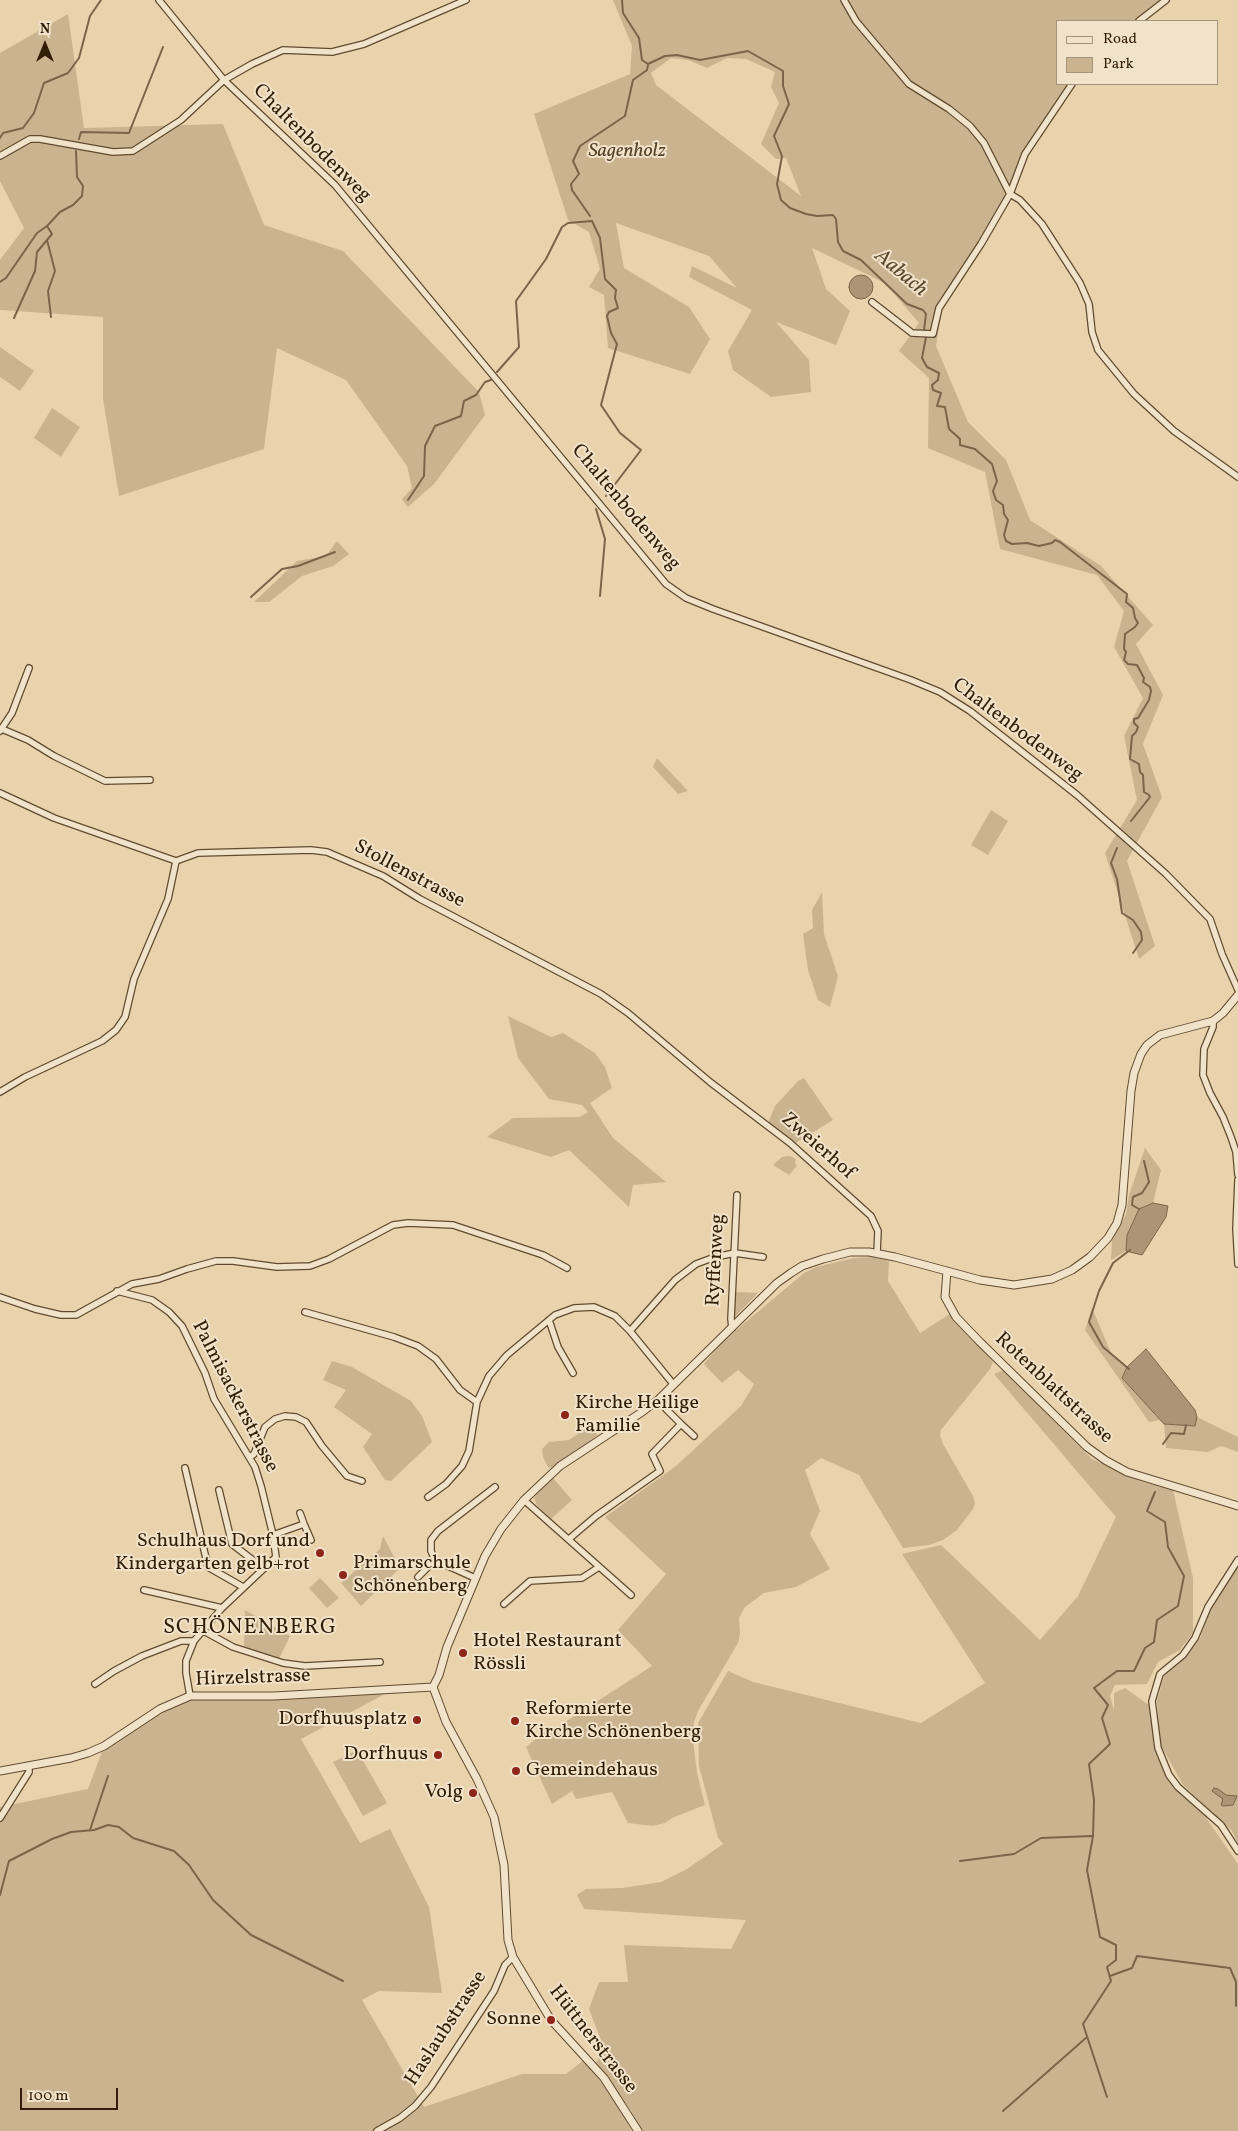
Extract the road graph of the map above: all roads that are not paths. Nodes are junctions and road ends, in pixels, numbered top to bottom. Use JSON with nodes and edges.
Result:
{"nodes":[{"id":1,"x":159,"y":0,"type":"edge"},
{"id":2,"x":466,"y":0,"type":"edge"},
{"id":3,"x":844,"y":0,"type":"edge"},
{"id":4,"x":1166,"y":0,"type":"edge"},
{"id":5,"x":1140,"y":20,"type":"edge"},
{"id":6,"x":224,"y":80,"type":"junction"},
{"id":7,"x":1071,"y":85,"type":"edge"},
{"id":8,"x":0,"y":156,"type":"edge"},
{"id":9,"x":1010,"y":194,"type":"junction"},
{"id":10,"x":872,"y":302,"type":"dead end"},
{"id":11,"x":1238,"y":477,"type":"edge"},
{"id":12,"x":29,"y":668,"type":"dead end"},
{"id":13,"x":1,"y":730,"type":"edge"},
{"id":14,"x":150,"y":780,"type":"dead end"},
{"id":15,"x":0,"y":793,"type":"edge"},
{"id":16,"x":176,"y":861,"type":"junction"},
{"id":17,"x":1238,"y":990,"type":"edge"},
{"id":18,"x":1238,"y":995,"type":"edge"},
{"id":19,"x":1213,"y":1021,"type":"junction"},
{"id":20,"x":710,"y":1082,"type":"joint"},
{"id":21,"x":0,"y":1092,"type":"edge"},
{"id":22,"x":1238,"y":1175,"type":"edge"},
{"id":23,"x":1238,"y":1180,"type":"edge"},
{"id":24,"x":737,"y":1195,"type":"dead end"},
{"id":25,"x":877,"y":1253,"type":"junction"},
{"id":26,"x":735,"y":1254,"type":"junction"},
{"id":27,"x":763,"y":1257,"type":"dead end"},
{"id":28,"x":1238,"y":1264,"type":"edge"},
{"id":29,"x":567,"y":1268,"type":"dead end"},
{"id":30,"x":947,"y":1271,"type":"junction"},
{"id":31,"x":116,"y":1291,"type":"junction"},
{"id":32,"x":0,"y":1297,"type":"edge"},
{"id":33,"x":305,"y":1312,"type":"dead end"},
{"id":34,"x":549,"y":1320,"type":"junction"},
{"id":35,"x":732,"y":1328,"type":"junction"},
{"id":36,"x":630,"y":1331,"type":"junction"},
{"id":37,"x":573,"y":1373,"type":"dead end"},
{"id":38,"x":674,"y":1385,"type":"junction"},
{"id":39,"x":477,"y":1402,"type":"junction"},
{"id":40,"x":666,"y":1409,"type":"dead end"},
{"id":41,"x":681,"y":1424,"type":"junction"},
{"id":42,"x":694,"y":1436,"type":"dead end"},
{"id":43,"x":250,"y":1457,"type":"junction"},
{"id":44,"x":185,"y":1468,"type":"dead end"},
{"id":45,"x":362,"y":1481,"type":"dead end"},
{"id":46,"x":494,"y":1487,"type":"dead end"},
{"id":47,"x":220,"y":1490,"type":"dead end"},
{"id":48,"x":428,"y":1497,"type":"dead end"},
{"id":49,"x":524,"y":1500,"type":"junction"},
{"id":50,"x":1238,"y":1506,"type":"edge"},
{"id":51,"x":300,"y":1513,"type":"dead end"},
{"id":52,"x":304,"y":1524,"type":"junction"},
{"id":53,"x":273,"y":1536,"type":"junction"},
{"id":54,"x":311,"y":1540,"type":"dead end"},
{"id":55,"x":569,"y":1540,"type":"junction"},
{"id":56,"x":435,"y":1560,"type":"junction"},
{"id":57,"x":1238,"y":1560,"type":"edge"},
{"id":58,"x":599,"y":1567,"type":"junction"},
{"id":59,"x":263,"y":1568,"type":"junction"},
{"id":60,"x":418,"y":1577,"type":"dead end"},
{"id":61,"x":475,"y":1578,"type":"junction"},
{"id":62,"x":243,"y":1587,"type":"junction"},
{"id":63,"x":144,"y":1590,"type":"dead end"},
{"id":64,"x":631,"y":1595,"type":"dead end"},
{"id":65,"x":504,"y":1604,"type":"dead end"},
{"id":66,"x":222,"y":1608,"type":"junction"},
{"id":67,"x":202,"y":1630,"type":"junction"},
{"id":68,"x":194,"y":1641,"type":"junction"},
{"id":69,"x":380,"y":1662,"type":"dead end"},
{"id":70,"x":95,"y":1684,"type":"dead end"},
{"id":71,"x":433,"y":1687,"type":"junction"},
{"id":72,"x":190,"y":1696,"type":"junction"},
{"id":73,"x":29,"y":1766,"type":"junction"},
{"id":74,"x":0,"y":1771,"type":"edge"},
{"id":75,"x":0,"y":1818,"type":"edge"},
{"id":76,"x":1238,"y":1851,"type":"edge"},
{"id":77,"x":513,"y":1957,"type":"junction"},
{"id":78,"x":377,"y":2131,"type":"edge"},
{"id":79,"x":638,"y":2131,"type":"edge"}],
"edges":[{"from":1,"to":6,"type":"street","name":"Chaltenbodenweg"},
{"from":2,"to":6,"type":"street"},
{"from":3,"to":9,"type":"street"},
{"from":4,"to":5,"type":"street"},
{"from":6,"to":8,"type":"street"},
{"from":6,"to":17,"type":"street","name":"Chaltenbodenweg"},
{"from":7,"to":9,"type":"street"},
{"from":9,"to":10,"type":"street"},
{"from":9,"to":11,"type":"street"},
{"from":12,"to":13,"type":"street"},
{"from":13,"to":14,"type":"street"},
{"from":15,"to":16,"type":"street"},
{"from":16,"to":20,"type":"street","name":"Stollenstrasse"},
{"from":16,"to":21,"type":"street"},
{"from":18,"to":19,"type":"street"},
{"from":19,"to":22,"type":"street"},
{"from":19,"to":30,"type":"street"},
{"from":20,"to":25,"type":"street","name":"Zweierhof"},
{"from":23,"to":28,"type":"street"},
{"from":24,"to":26,"type":"street","name":"Ryffenweg"},
{"from":25,"to":30,"type":"street"},
{"from":25,"to":35,"type":"street"},
{"from":26,"to":27,"type":"street"},
{"from":26,"to":35,"type":"street","name":"Ryffenweg"},
{"from":26,"to":36,"type":"street"},
{"from":29,"to":31,"type":"street"},
{"from":30,"to":50,"type":"street","name":"Rotenblattstrasse"},
{"from":31,"to":32,"type":"street"},
{"from":31,"to":43,"type":"street","name":"Palmisackerstrasse"},
{"from":33,"to":39,"type":"street"},
{"from":34,"to":36,"type":"street"},
{"from":34,"to":37,"type":"street"},
{"from":34,"to":39,"type":"street"},
{"from":35,"to":38,"type":"street"},
{"from":36,"to":38,"type":"street"},
{"from":38,"to":49,"type":"street"},
{"from":39,"to":48,"type":"street"},
{"from":40,"to":41,"type":"street"},
{"from":41,"to":42,"type":"street"},
{"from":41,"to":55,"type":"street"},
{"from":43,"to":45,"type":"street"},
{"from":43,"to":53,"type":"street","name":"Palmisackerstrasse"},
{"from":44,"to":62,"type":"street"},
{"from":46,"to":56,"type":"street"},
{"from":47,"to":59,"type":"street"},
{"from":49,"to":55,"type":"street"},
{"from":49,"to":61,"type":"street"},
{"from":51,"to":52,"type":"street"},
{"from":52,"to":53,"type":"street"},
{"from":52,"to":54,"type":"street"},
{"from":53,"to":59,"type":"street","name":"Palmisackerstrasse"},
{"from":55,"to":58,"type":"street"},
{"from":56,"to":60,"type":"street"},
{"from":56,"to":61,"type":"street"},
{"from":57,"to":76,"type":"street"},
{"from":58,"to":64,"type":"street"},
{"from":58,"to":65,"type":"street"},
{"from":59,"to":62,"type":"street"},
{"from":61,"to":71,"type":"street"},
{"from":62,"to":66,"type":"street"},
{"from":63,"to":66,"type":"street"},
{"from":66,"to":67,"type":"street"},
{"from":67,"to":68,"type":"street"},
{"from":67,"to":69,"type":"street"},
{"from":68,"to":70,"type":"street"},
{"from":68,"to":72,"type":"street"},
{"from":71,"to":72,"type":"street","name":"Hirzelstrasse"},
{"from":71,"to":77,"type":"street","name":"Hüttnerstrasse"},
{"from":72,"to":73,"type":"street","name":"Hirzelstrasse"},
{"from":73,"to":74,"type":"street","name":"Hirzelstrasse"},
{"from":73,"to":75,"type":"street"},
{"from":77,"to":78,"type":"street","name":"Haslaubstrasse"},
{"from":77,"to":79,"type":"street","name":"Hüttnerstrasse"}]}
